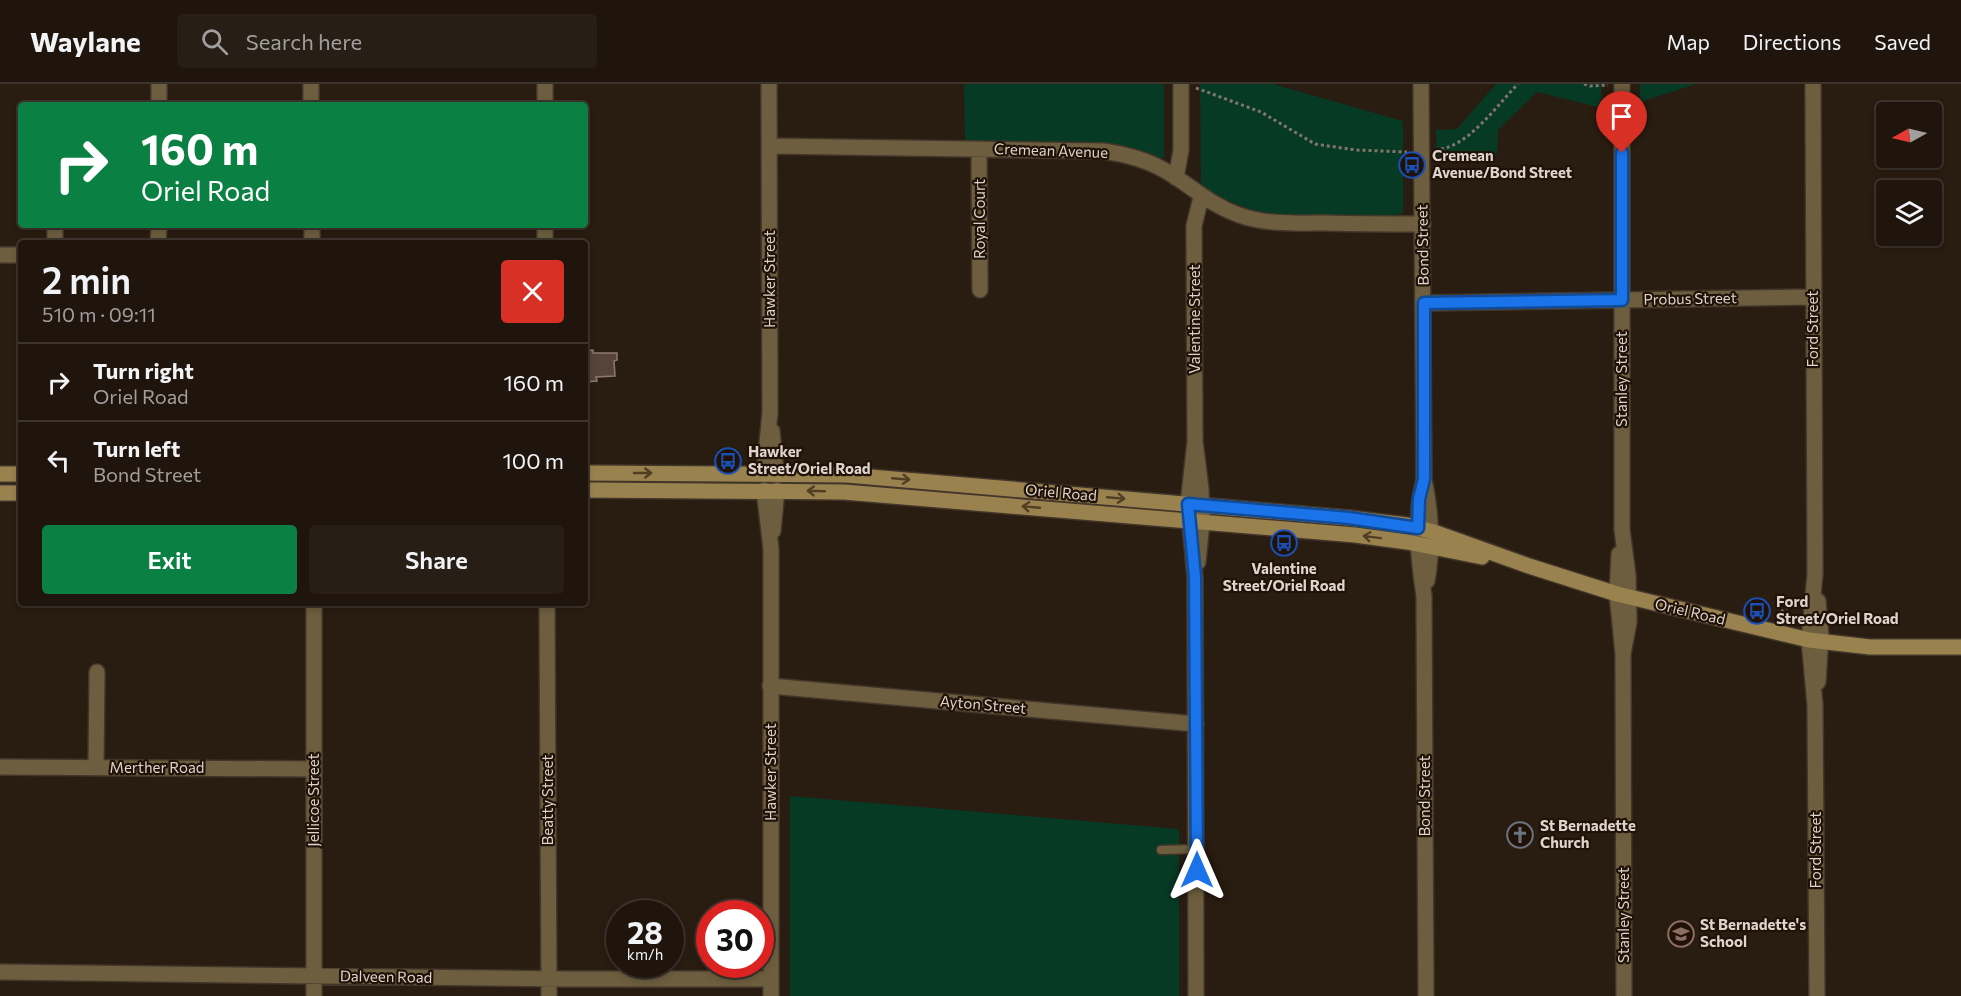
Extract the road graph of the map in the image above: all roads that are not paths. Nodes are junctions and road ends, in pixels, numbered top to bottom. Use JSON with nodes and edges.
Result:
{"nodes":[{"id":1,"x":159,"y":84,"type":"edge"},
{"id":2,"x":311,"y":84,"type":"edge"},
{"id":3,"x":545,"y":84,"type":"edge"},
{"id":4,"x":769,"y":84,"type":"edge"},
{"id":5,"x":1181,"y":84,"type":"edge"},
{"id":6,"x":1422,"y":84,"type":"edge"},
{"id":7,"x":1622,"y":84,"type":"edge"},
{"id":8,"x":1813,"y":84,"type":"edge"},
{"id":9,"x":159,"y":102,"type":"edge"},
{"id":10,"x":311,"y":102,"type":"edge"},
{"id":11,"x":545,"y":102,"type":"edge"},
{"id":12,"x":770,"y":146,"type":"junction"},
{"id":13,"x":979,"y":149,"type":"junction"},
{"id":14,"x":1176,"y":178,"type":"junction"},
{"id":15,"x":1201,"y":197,"type":"junction"},
{"id":16,"x":1423,"y":224,"type":"junction"},
{"id":17,"x":0,"y":255,"type":"edge"},
{"id":18,"x":18,"y":255,"type":"edge"},
{"id":19,"x":980,"y":290,"type":"dead end"},
{"id":20,"x":1812,"y":297,"type":"junction"},
{"id":21,"x":1622,"y":300,"type":"junction"},
{"id":22,"x":1424,"y":303,"type":"junction"},
{"id":23,"x":770,"y":473,"type":"junction"},
{"id":24,"x":0,"y":474,"type":"edge"},
{"id":25,"x":18,"y":474,"type":"edge"},
{"id":26,"x":588,"y":474,"type":"edge"},
{"id":27,"x":588,"y":490,"type":"edge"},
{"id":28,"x":770,"y":490,"type":"junction"},
{"id":29,"x":0,"y":493,"type":"edge"},
{"id":30,"x":18,"y":493,"type":"edge"},
{"id":31,"x":1195,"y":505,"type":"junction"},
{"id":32,"x":1195,"y":522,"type":"junction"},
{"id":33,"x":1424,"y":537,"type":"junction"},
{"id":34,"x":1623,"y":596,"type":"junction"},
{"id":35,"x":314,"y":606,"type":"edge"},
{"id":36,"x":547,"y":606,"type":"edge"},
{"id":37,"x":1815,"y":640,"type":"junction"},
{"id":38,"x":1961,"y":647,"type":"edge"},
{"id":39,"x":97,"y":672,"type":"dead end"},
{"id":40,"x":771,"y":686,"type":"junction"},
{"id":41,"x":1196,"y":724,"type":"junction"},
{"id":42,"x":0,"y":767,"type":"edge"},
{"id":43,"x":96,"y":768,"type":"junction"},
{"id":44,"x":314,"y":769,"type":"junction"},
{"id":45,"x":1197,"y":849,"type":"junction"},
{"id":46,"x":1161,"y":850,"type":"dead end"},
{"id":47,"x":0,"y":972,"type":"edge"},
{"id":48,"x":314,"y":976,"type":"junction"},
{"id":49,"x":549,"y":979,"type":"junction"},
{"id":50,"x":771,"y":979,"type":"junction"},
{"id":51,"x":314,"y":996,"type":"edge"},
{"id":52,"x":549,"y":996,"type":"edge"},
{"id":53,"x":771,"y":996,"type":"edge"},
{"id":54,"x":1196,"y":996,"type":"edge"},
{"id":55,"x":1426,"y":996,"type":"edge"},
{"id":56,"x":1624,"y":996,"type":"edge"},
{"id":57,"x":1816,"y":996,"type":"edge"}],
"edges":[{"from":1,"to":9,"type":"street"},
{"from":2,"to":10,"type":"street"},
{"from":3,"to":11,"type":"street"},
{"from":4,"to":12,"type":"street","name":"Hawker Street"},
{"from":5,"to":14,"type":"street"},
{"from":6,"to":16,"type":"street","name":"Bond Street"},
{"from":7,"to":21,"type":"street","name":"Stanley Street"},
{"from":8,"to":20,"type":"street","name":"Ford Street"},
{"from":12,"to":13,"type":"street","name":"Cremean Avenue"},
{"from":12,"to":23,"type":"street","name":"Hawker Street"},
{"from":13,"to":14,"type":"street","name":"Cremean Avenue"},
{"from":13,"to":19,"type":"street","name":"Royal Court"},
{"from":14,"to":15,"type":"street","name":"Cremean Avenue"},
{"from":15,"to":16,"type":"street","name":"Cremean Avenue"},
{"from":15,"to":31,"type":"street","name":"Valentine Street"},
{"from":16,"to":22,"type":"street","name":"Bond Street"},
{"from":17,"to":18,"type":"street"},
{"from":20,"to":21,"type":"street","name":"Probus Street"},
{"from":20,"to":37,"type":"street","name":"Ford Street"},
{"from":21,"to":22,"type":"street","name":"Probus Street"},
{"from":21,"to":34,"type":"street","name":"Stanley Street"},
{"from":22,"to":33,"type":"street","name":"Bond Street"},
{"from":26,"to":23,"type":"main road","name":"Oriel Road","one_way":true},
{"from":23,"to":28,"type":"main road"},
{"from":23,"to":31,"type":"main road","name":"Oriel Road","one_way":true},
{"from":24,"to":25,"type":"main road"},
{"from":27,"to":28,"type":"main road","name":"Oriel Road"},
{"from":32,"to":28,"type":"main road","name":"Oriel Road","one_way":true},
{"from":28,"to":40,"type":"street","name":"Hawker Street"},
{"from":29,"to":30,"type":"main road"},
{"from":31,"to":32,"type":"street","name":"Valentine Street"},
{"from":31,"to":33,"type":"main road","name":"Oriel Road"},
{"from":33,"to":32,"type":"main road","name":"Oriel Road","one_way":true},
{"from":32,"to":41,"type":"street","name":"Valentine Street"},
{"from":33,"to":34,"type":"main road","name":"Oriel Road"},
{"from":33,"to":55,"type":"street","name":"Bond Street"},
{"from":34,"to":37,"type":"main road","name":"Oriel Road"},
{"from":34,"to":56,"type":"street","name":"Stanley Street"},
{"from":35,"to":44,"type":"street","name":"Jellicoe Street"},
{"from":36,"to":49,"type":"street","name":"Beatty Street"},
{"from":37,"to":38,"type":"main road","name":"Oriel Road"},
{"from":37,"to":57,"type":"street","name":"Ford Street"},
{"from":39,"to":43,"type":"street"},
{"from":40,"to":41,"type":"street","name":"Ayton Street"},
{"from":40,"to":50,"type":"street","name":"Hawker Street"},
{"from":41,"to":45,"type":"street","name":"Valentine Street"},
{"from":42,"to":43,"type":"street","name":"Merther Road"},
{"from":43,"to":44,"type":"street","name":"Merther Road"},
{"from":44,"to":48,"type":"street","name":"Jellicoe Street"},
{"from":45,"to":46,"type":"lane"},
{"from":45,"to":54,"type":"street","name":"Valentine Street"},
{"from":47,"to":48,"type":"street","name":"Dalveen Road"},
{"from":48,"to":49,"type":"street","name":"Dalveen Road"},
{"from":48,"to":51,"type":"street","name":"Jellicoe Street"},
{"from":49,"to":50,"type":"street","name":"Dalveen Road"},
{"from":49,"to":52,"type":"street","name":"Beatty Street"},
{"from":50,"to":53,"type":"street","name":"Hawker Street"}]}
